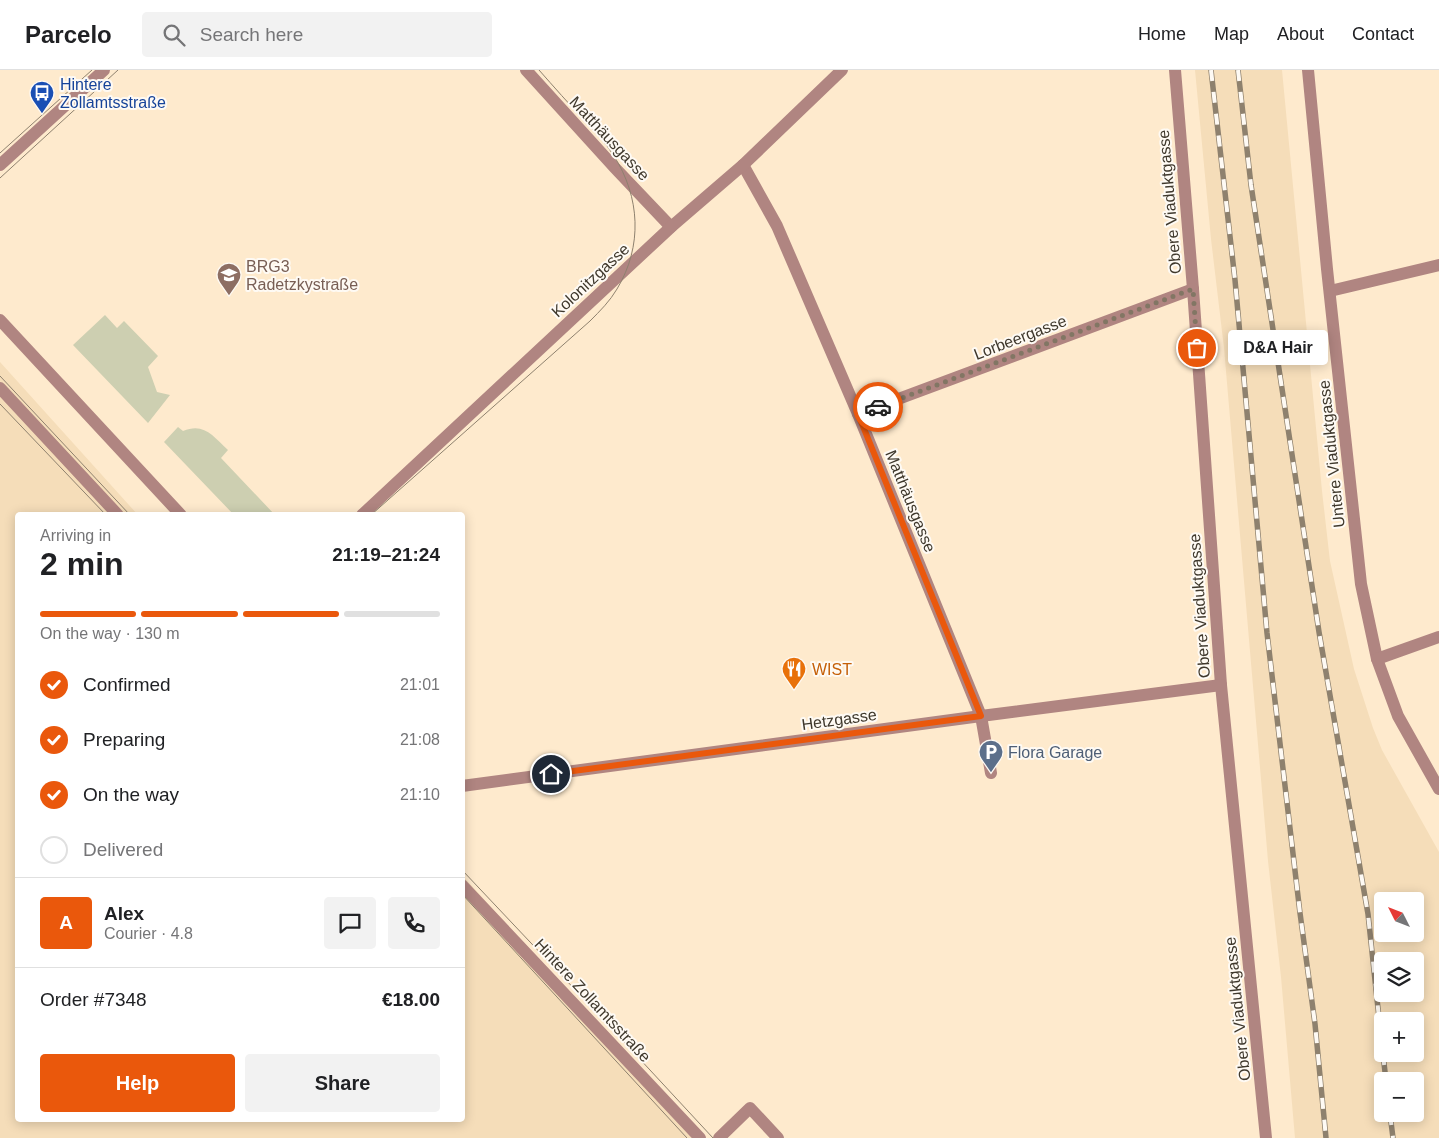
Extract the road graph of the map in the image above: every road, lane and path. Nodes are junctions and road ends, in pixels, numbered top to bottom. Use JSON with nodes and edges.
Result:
{"nodes":[{"id":1,"x":104,"y":70,"type":"edge"},
{"id":2,"x":526,"y":70,"type":"edge"},
{"id":3,"x":842,"y":70,"type":"edge"},
{"id":4,"x":1175,"y":70,"type":"edge"},
{"id":5,"x":1308,"y":70,"type":"edge"},
{"id":6,"x":0,"y":165,"type":"edge"},
{"id":7,"x":743,"y":165,"type":"junction"},
{"id":8,"x":671,"y":226,"type":"junction"},
{"id":9,"x":1439,"y":265,"type":"edge"},
{"id":10,"x":1193,"y":289,"type":"junction"},
{"id":11,"x":1330,"y":291,"type":"junction"},
{"id":12,"x":0,"y":320,"type":"edge"},
{"id":13,"x":0,"y":388,"type":"edge"},
{"id":14,"x":858,"y":414,"type":"junction"},
{"id":15,"x":115,"y":512,"type":"edge"},
{"id":16,"x":178,"y":512,"type":"edge"},
{"id":17,"x":365,"y":512,"type":"edge"},
{"id":18,"x":1439,"y":637,"type":"edge"},
{"id":19,"x":1376,"y":658,"type":"junction"},
{"id":20,"x":1221,"y":685,"type":"junction"},
{"id":21,"x":981,"y":716,"type":"junction"},
{"id":22,"x":991,"y":773,"type":"dead end"},
{"id":23,"x":465,"y":786,"type":"edge"},
{"id":24,"x":1439,"y":789,"type":"edge"},
{"id":25,"x":465,"y":888,"type":"edge"},
{"id":26,"x":700,"y":1138,"type":"edge"},
{"id":27,"x":719,"y":1138,"type":"edge"},
{"id":28,"x":778,"y":1138,"type":"edge"},
{"id":29,"x":1266,"y":1138,"type":"edge"}],
"edges":[{"from":1,"to":6,"type":"street"},
{"from":2,"to":8,"type":"street","name":"Matthäusgasse"},
{"from":3,"to":7,"type":"street","name":"Kolonitzgasse"},
{"from":4,"to":10,"type":"street","name":"Obere Viaduktgasse"},
{"from":5,"to":11,"type":"street","name":"Untere Viaduktgasse"},
{"from":7,"to":8,"type":"street","name":"Kolonitzgasse"},
{"from":7,"to":14,"type":"street","name":"Matthäusgasse"},
{"from":8,"to":17,"type":"street","name":"Kolonitzgasse"},
{"from":9,"to":11,"type":"street"},
{"from":10,"to":14,"type":"street","name":"Lorbeergasse"},
{"from":10,"to":20,"type":"street","name":"Obere Viaduktgasse"},
{"from":11,"to":19,"type":"street","name":"Untere Viaduktgasse"},
{"from":12,"to":16,"type":"street"},
{"from":13,"to":15,"type":"street"},
{"from":14,"to":21,"type":"street","name":"Matthäusgasse"},
{"from":18,"to":19,"type":"street"},
{"from":19,"to":24,"type":"street","name":"Untere Viaduktgasse"},
{"from":20,"to":21,"type":"street","name":"Hetzgasse"},
{"from":20,"to":29,"type":"street","name":"Obere Viaduktgasse"},
{"from":21,"to":22,"type":"street","name":"Matthäusgasse"},
{"from":21,"to":23,"type":"street","name":"Hetzgasse"},
{"from":25,"to":26,"type":"street","name":"Hintere Zollamtsstraße"},
{"from":27,"to":28,"type":"street"}]}
